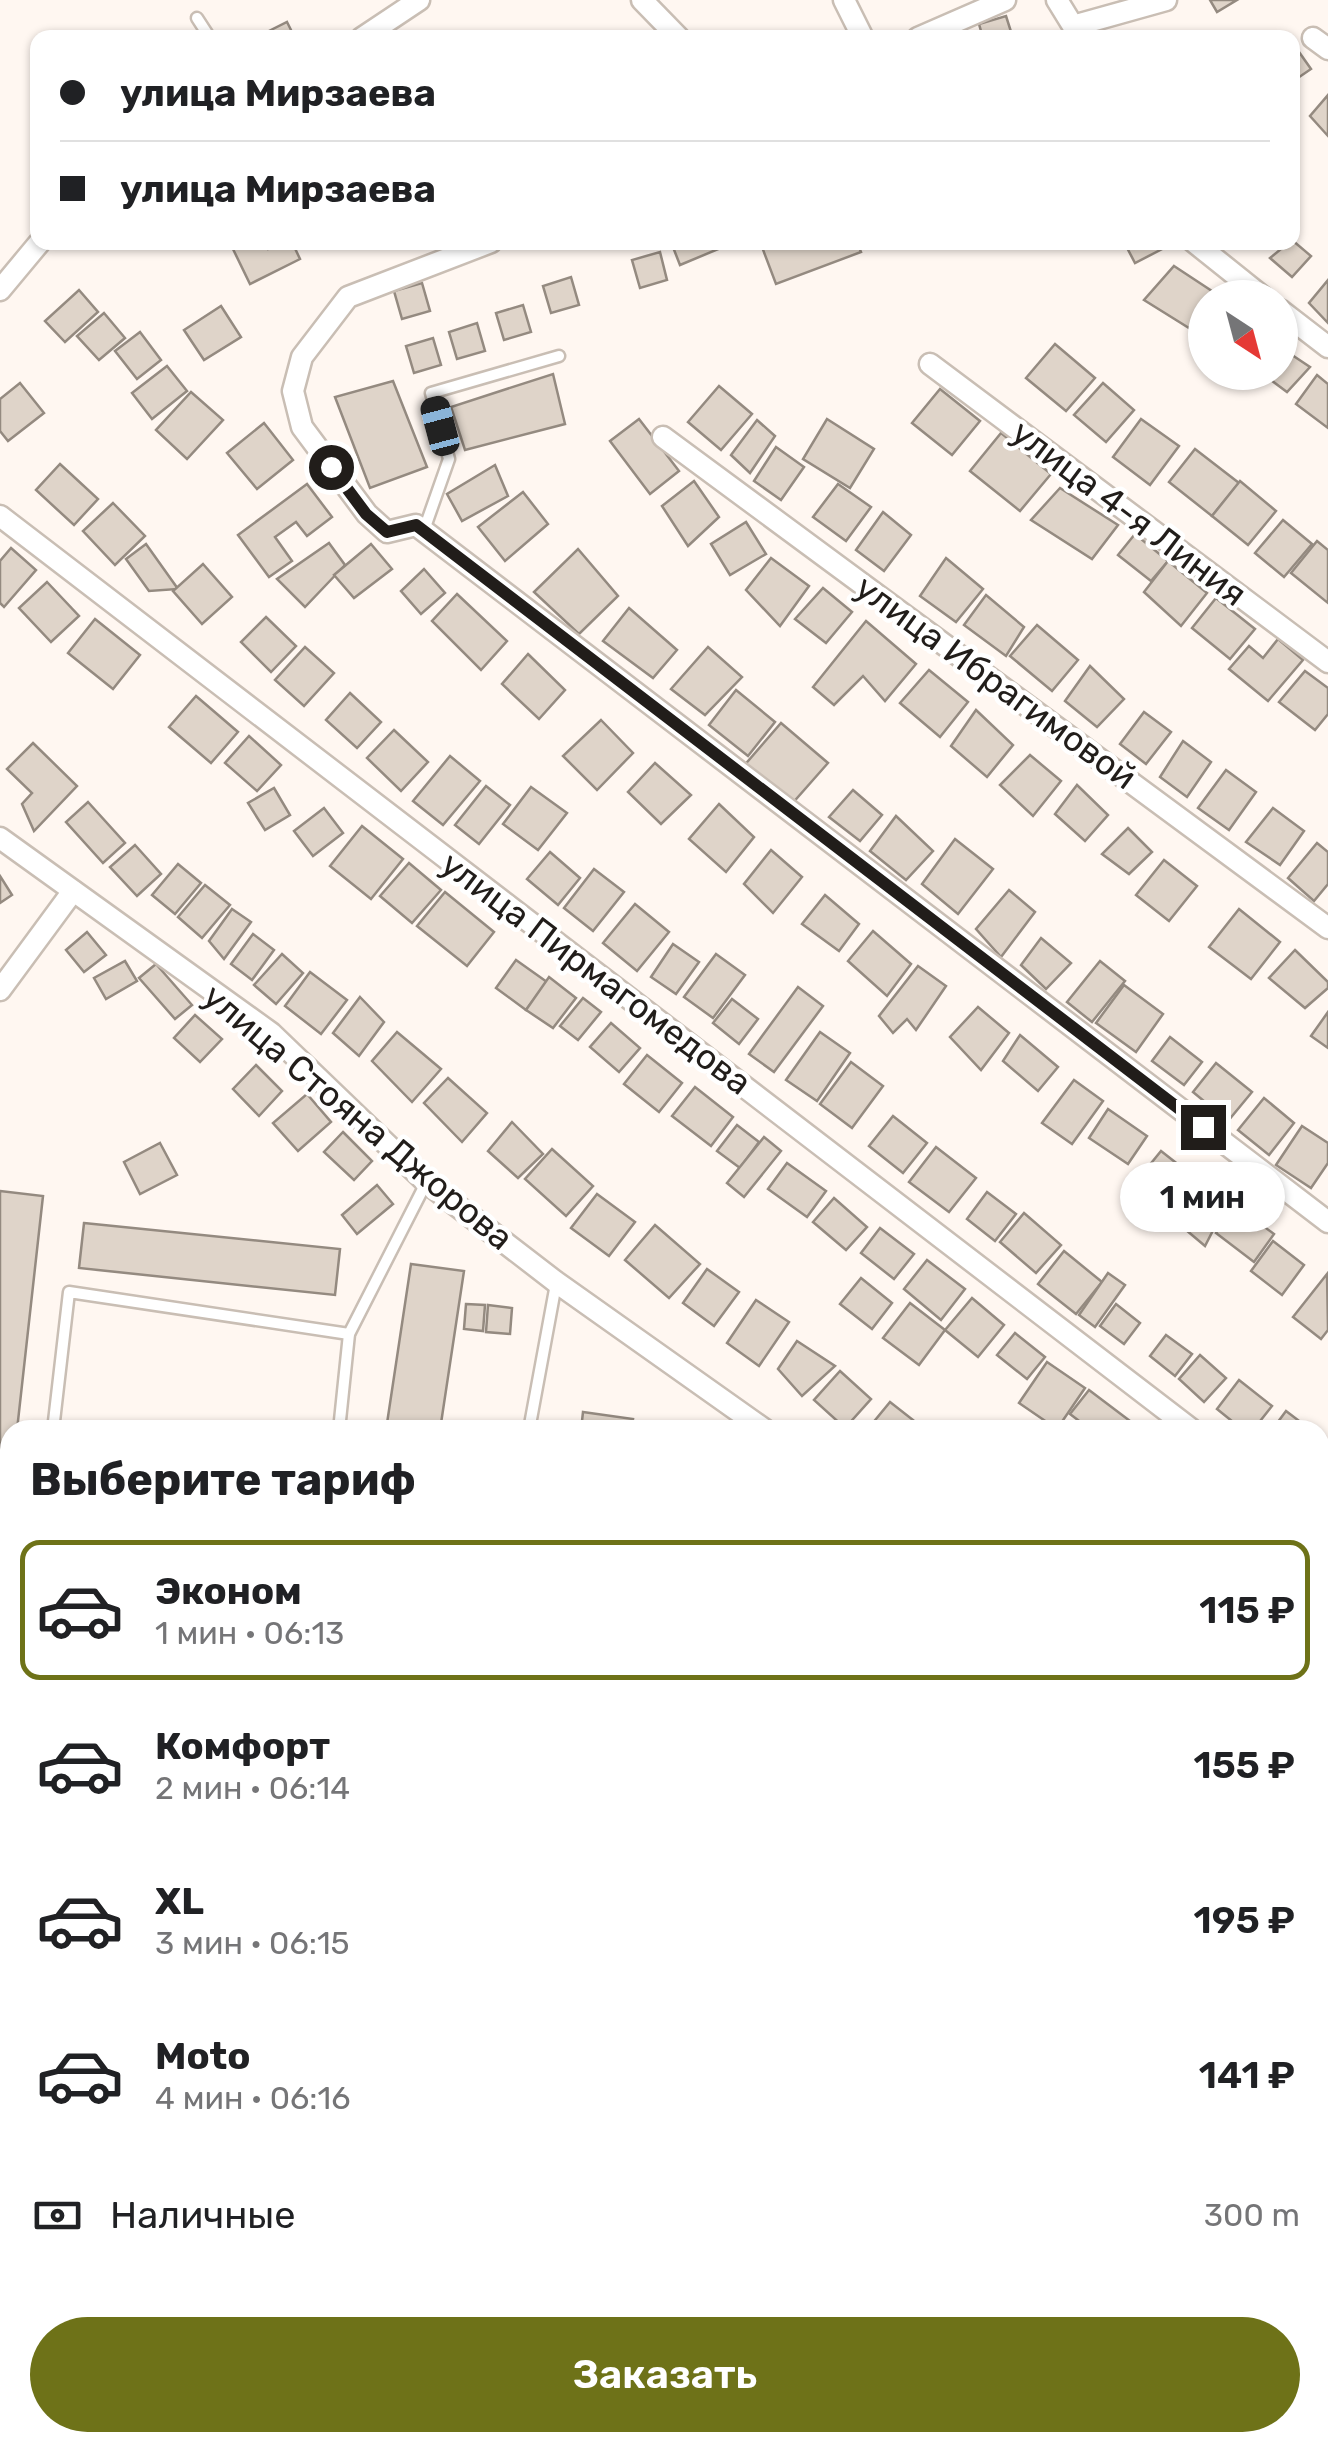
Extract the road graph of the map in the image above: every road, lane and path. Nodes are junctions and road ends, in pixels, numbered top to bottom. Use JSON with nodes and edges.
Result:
{"nodes":[{"id":1,"x":419,"y":0,"type":"edge"},
{"id":2,"x":642,"y":0,"type":"edge"},
{"id":3,"x":844,"y":0,"type":"edge"},
{"id":4,"x":1005,"y":0,"type":"edge"},
{"id":5,"x":1057,"y":0,"type":"edge"},
{"id":6,"x":1166,"y":0,"type":"edge"},
{"id":7,"x":197,"y":18,"type":"dead end"},
{"id":8,"x":205,"y":30,"type":"edge"},
{"id":9,"x":374,"y":30,"type":"edge"},
{"id":10,"x":671,"y":30,"type":"edge"},
{"id":11,"x":859,"y":30,"type":"edge"},
{"id":12,"x":936,"y":30,"type":"edge"},
{"id":13,"x":33,"y":250,"type":"edge"},
{"id":14,"x":470,"y":250,"type":"edge"},
{"id":15,"x":1204,"y":250,"type":"edge"},
{"id":16,"x":1242,"y":280,"type":"edge"},
{"id":17,"x":0,"y":290,"type":"edge"},
{"id":18,"x":1298,"y":324,"type":"edge"},
{"id":19,"x":1328,"y":347,"type":"edge"},
{"id":20,"x":559,"y":356,"type":"dead end"},
{"id":21,"x":930,"y":364,"type":"dead end"},
{"id":22,"x":663,"y":437,"type":"dead end"},
{"id":23,"x":0,"y":516,"type":"edge"},
{"id":24,"x":424,"y":531,"type":"junction"},
{"id":25,"x":1328,"y":662,"type":"edge"},
{"id":26,"x":0,"y":838,"type":"edge"},
{"id":27,"x":74,"y":891,"type":"junction"},
{"id":28,"x":1328,"y":928,"type":"edge"},
{"id":29,"x":0,"y":990,"type":"edge"},
{"id":30,"x":426,"y":1182,"type":"junction"},
{"id":31,"x":1328,"y":1222,"type":"edge"},
{"id":32,"x":556,"y":1282,"type":"junction"},
{"id":33,"x":349,"y":1334,"type":"junction"},
{"id":34,"x":54,"y":1420,"type":"edge"},
{"id":35,"x":339,"y":1420,"type":"edge"},
{"id":36,"x":531,"y":1420,"type":"edge"},
{"id":37,"x":739,"y":1420,"type":"edge"},
{"id":38,"x":1179,"y":1420,"type":"edge"}],
"edges":[{"from":1,"to":9,"type":"street"},
{"from":2,"to":10,"type":"street"},
{"from":3,"to":11,"type":"street"},
{"from":4,"to":12,"type":"street"},
{"from":5,"to":6,"type":"street"},
{"from":7,"to":8,"type":"lane"},
{"from":13,"to":17,"type":"street"},
{"from":14,"to":24,"type":"street"},
{"from":15,"to":16,"type":"street"},
{"from":18,"to":19,"type":"street"},
{"from":20,"to":24,"type":"lane"},
{"from":21,"to":25,"type":"street","name":"улица 4-я Линия"},
{"from":22,"to":28,"type":"street","name":"улица Ибрагимовой"},
{"from":23,"to":38,"type":"street","name":"улица Пирмагомедова"},
{"from":24,"to":31,"type":"street"},
{"from":26,"to":27,"type":"street","name":"улица Стояна Джорова"},
{"from":27,"to":29,"type":"street"},
{"from":27,"to":30,"type":"street","name":"улица Стояна Джорова"},
{"from":30,"to":32,"type":"street","name":"улица Стояна Джорова"},
{"from":30,"to":33,"type":"lane"},
{"from":32,"to":36,"type":"lane"},
{"from":32,"to":37,"type":"street","name":"улица Стояна Джорова"},
{"from":33,"to":34,"type":"lane"},
{"from":33,"to":35,"type":"lane"}]}
